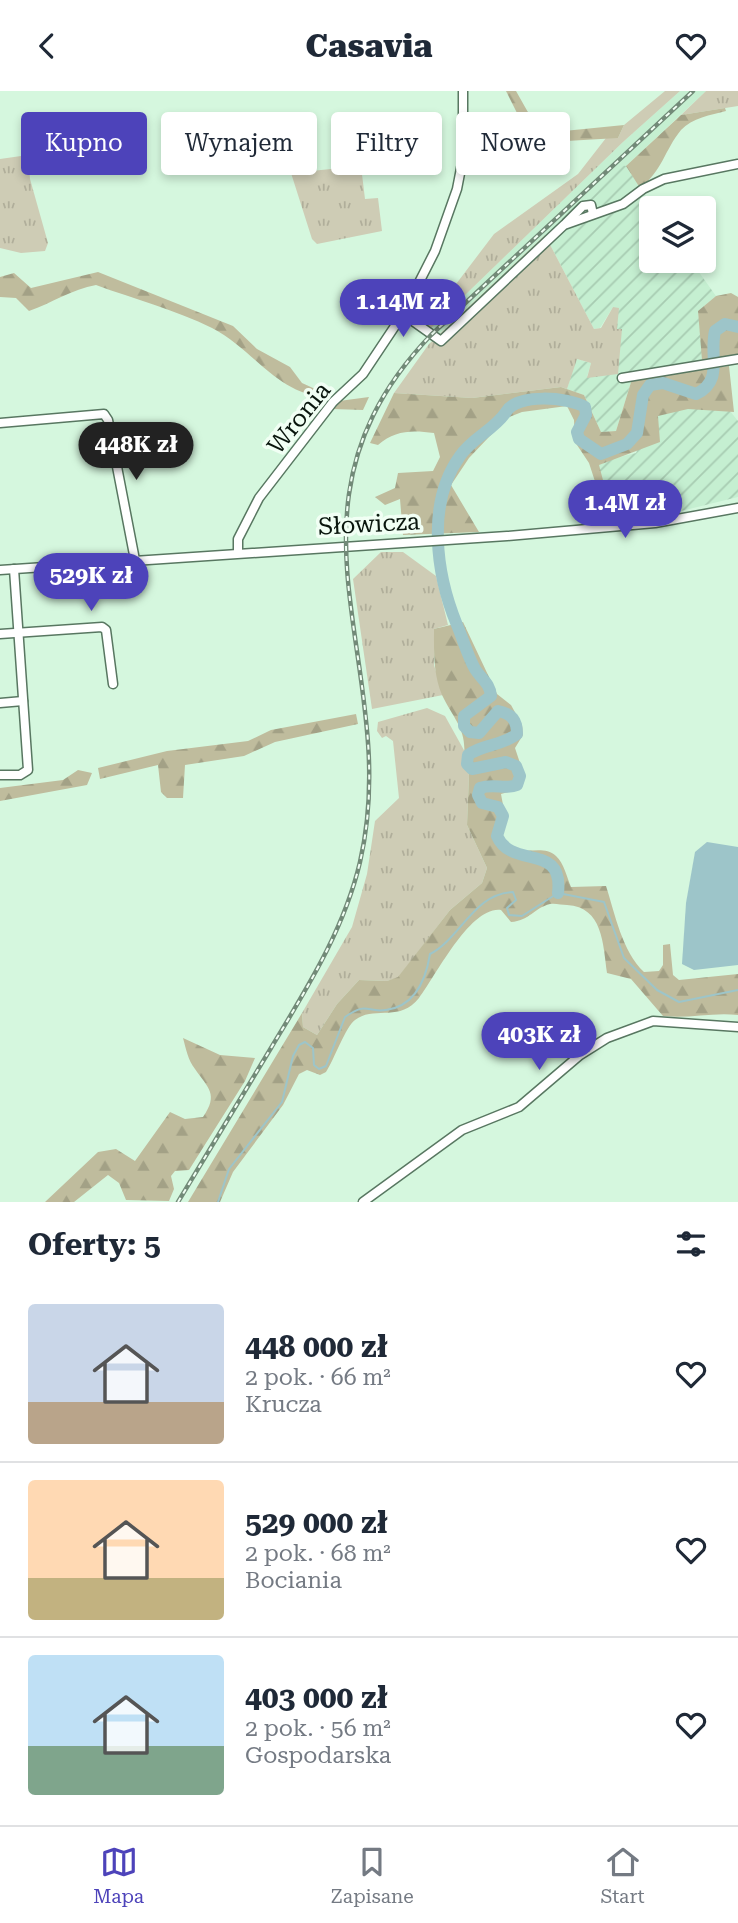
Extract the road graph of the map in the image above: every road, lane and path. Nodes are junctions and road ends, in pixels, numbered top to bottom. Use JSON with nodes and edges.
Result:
{"nodes":[{"id":1,"x":463,"y":91,"type":"edge"},
{"id":2,"x":738,"y":164,"type":"edge"},
{"id":3,"x":403,"y":314,"type":"junction"},
{"id":4,"x":738,"y":359,"type":"edge"},
{"id":5,"x":622,"y":378,"type":"dead end"},
{"id":6,"x":0,"y":423,"type":"edge"},
{"id":7,"x":738,"y":508,"type":"edge"},
{"id":8,"x":238,"y":553,"type":"junction"},
{"id":9,"x":135,"y":561,"type":"junction"},
{"id":10,"x":14,"y":569,"type":"junction"},
{"id":11,"x":0,"y":570,"type":"edge"},
{"id":12,"x":18,"y":633,"type":"junction"},
{"id":13,"x":0,"y":634,"type":"edge"},
{"id":14,"x":113,"y":684,"type":"dead end"},
{"id":15,"x":23,"y":701,"type":"junction"},
{"id":16,"x":0,"y":703,"type":"edge"},
{"id":17,"x":0,"y":775,"type":"edge"},
{"id":18,"x":738,"y":1027,"type":"edge"},
{"id":19,"x":363,"y":1202,"type":"edge"}],
"edges":[{"from":1,"to":3,"type":"street","name":"Wronia"},
{"from":2,"to":3,"type":"street"},
{"from":3,"to":8,"type":"street","name":"Wronia"},
{"from":4,"to":5,"type":"street"},
{"from":6,"to":9,"type":"street"},
{"from":7,"to":8,"type":"street","name":"Słowicza"},
{"from":8,"to":9,"type":"street","name":"Słowicza"},
{"from":9,"to":10,"type":"street","name":"Słowicza"},
{"from":10,"to":11,"type":"street","name":"Słowicza"},
{"from":10,"to":12,"type":"street"},
{"from":12,"to":13,"type":"street"},
{"from":12,"to":14,"type":"street"},
{"from":12,"to":15,"type":"street"},
{"from":15,"to":16,"type":"street"},
{"from":15,"to":17,"type":"street"},
{"from":18,"to":19,"type":"street"}]}
